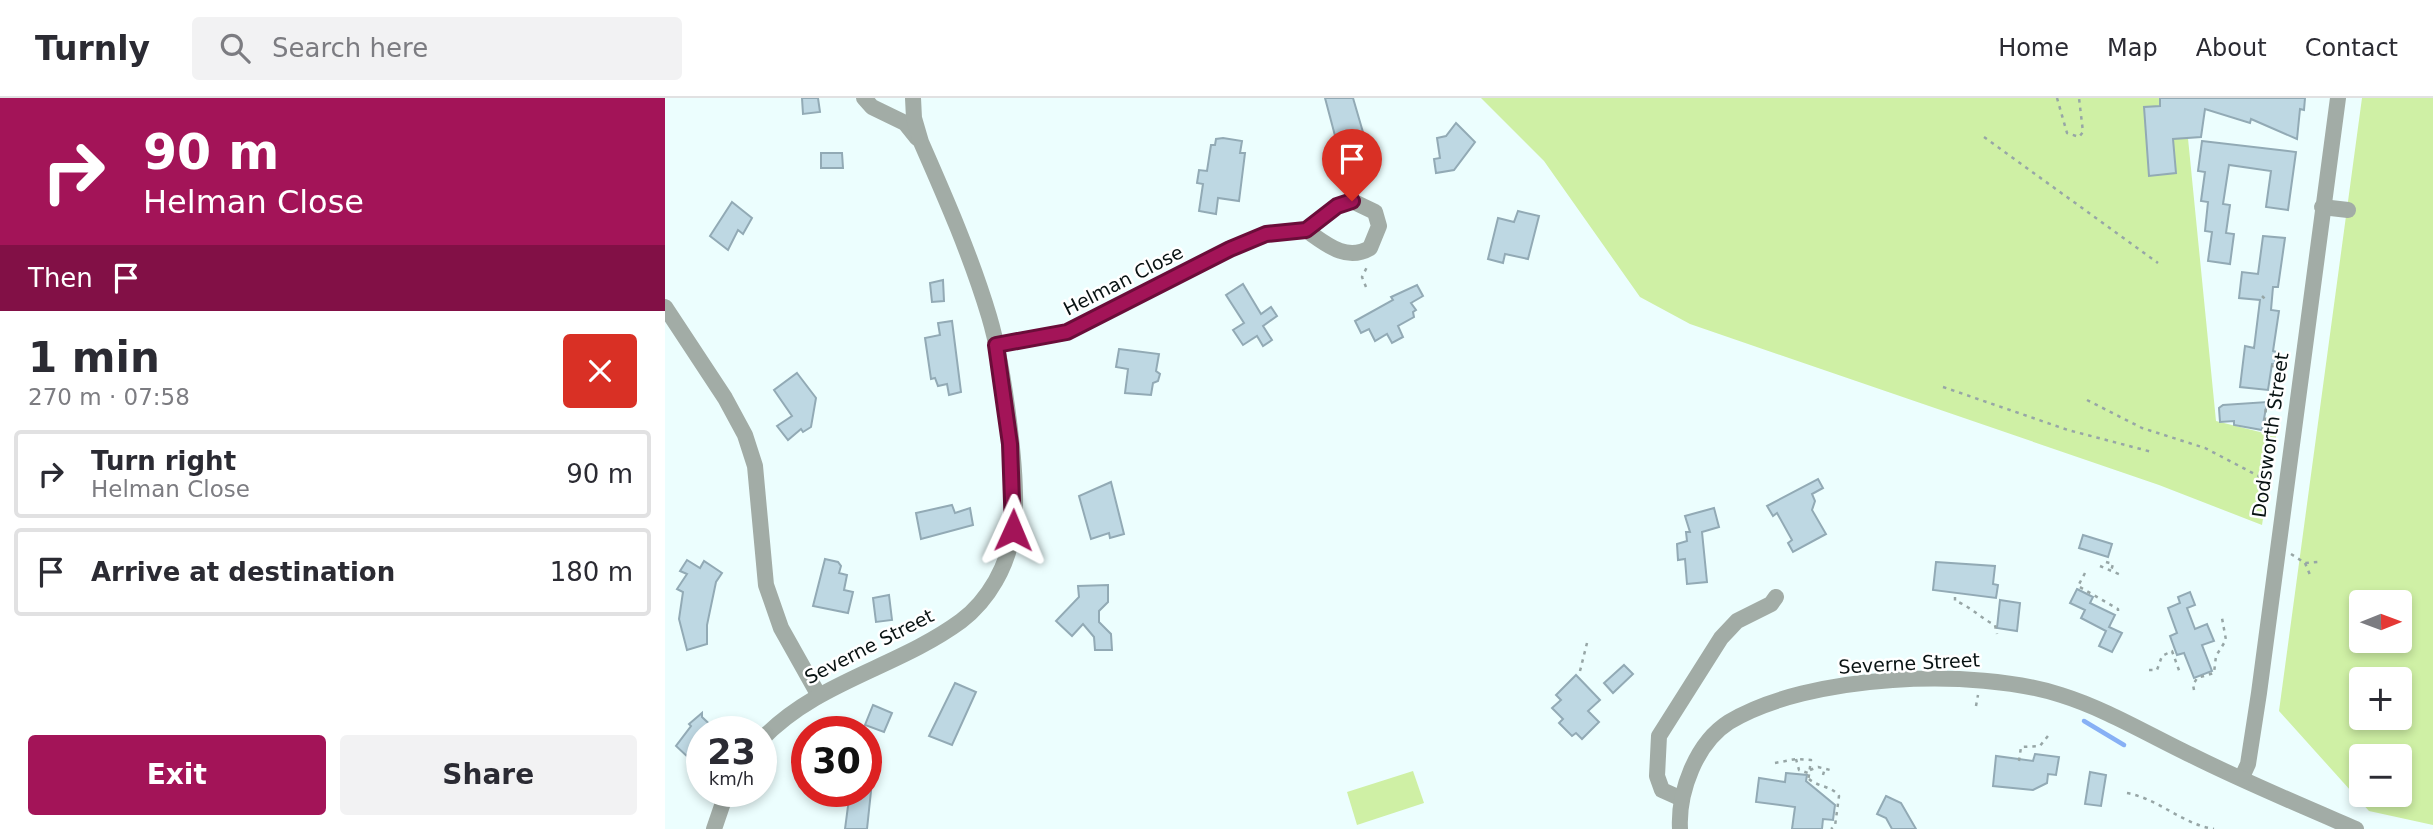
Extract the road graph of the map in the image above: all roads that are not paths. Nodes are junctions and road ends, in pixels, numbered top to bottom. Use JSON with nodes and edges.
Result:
{"nodes":[{"id":1,"x":864,"y":98,"type":"edge"},
{"id":2,"x":912,"y":98,"type":"edge"},
{"id":3,"x":2337,"y":98,"type":"edge"},
{"id":4,"x":880,"y":111,"type":"junction"},
{"id":5,"x":921,"y":142,"type":"junction"},
{"id":6,"x":2322,"y":207,"type":"junction"},
{"id":7,"x":2348,"y":210,"type":"dead end"},
{"id":8,"x":1306,"y":230,"type":"junction"},
{"id":9,"x":665,"y":307,"type":"edge"},
{"id":10,"x":996,"y":345,"type":"junction"},
{"id":11,"x":1776,"y":597,"type":"dead end"},
{"id":12,"x":818,"y":694,"type":"junction"},
{"id":13,"x":777,"y":725,"type":"edge"},
{"id":14,"x":2242,"y":777,"type":"junction"},
{"id":15,"x":1682,"y":799,"type":"junction"},
{"id":16,"x":722,"y":807,"type":"edge"},
{"id":17,"x":714,"y":829,"type":"edge"},
{"id":18,"x":1680,"y":829,"type":"edge"},
{"id":19,"x":2356,"y":829,"type":"edge"}],
"edges":[{"from":1,"to":4,"type":"street","name":"Severne Street"},
{"from":2,"to":4,"type":"street","name":"Severne Street"},
{"from":2,"to":5,"type":"street","name":"Severne Street"},
{"from":3,"to":6,"type":"street","name":"Dodsworth Street"},
{"from":4,"to":5,"type":"street","name":"Severne Street"},
{"from":5,"to":10,"type":"street","name":"Severne Street"},
{"from":6,"to":7,"type":"street"},
{"from":6,"to":14,"type":"street","name":"Dodsworth Street"},
{"from":8,"to":8,"type":"street"},
{"from":8,"to":10,"type":"street","name":"Helman Close"},
{"from":9,"to":12,"type":"street"},
{"from":10,"to":12,"type":"street","name":"Severne Street"},
{"from":11,"to":15,"type":"street"},
{"from":12,"to":13,"type":"street","name":"Severne Street"},
{"from":14,"to":15,"type":"street","name":"Severne Street"},
{"from":14,"to":19,"type":"street","name":"Severne Street"},
{"from":15,"to":18,"type":"street","name":"Severne Street"},
{"from":16,"to":17,"type":"street"}]}
